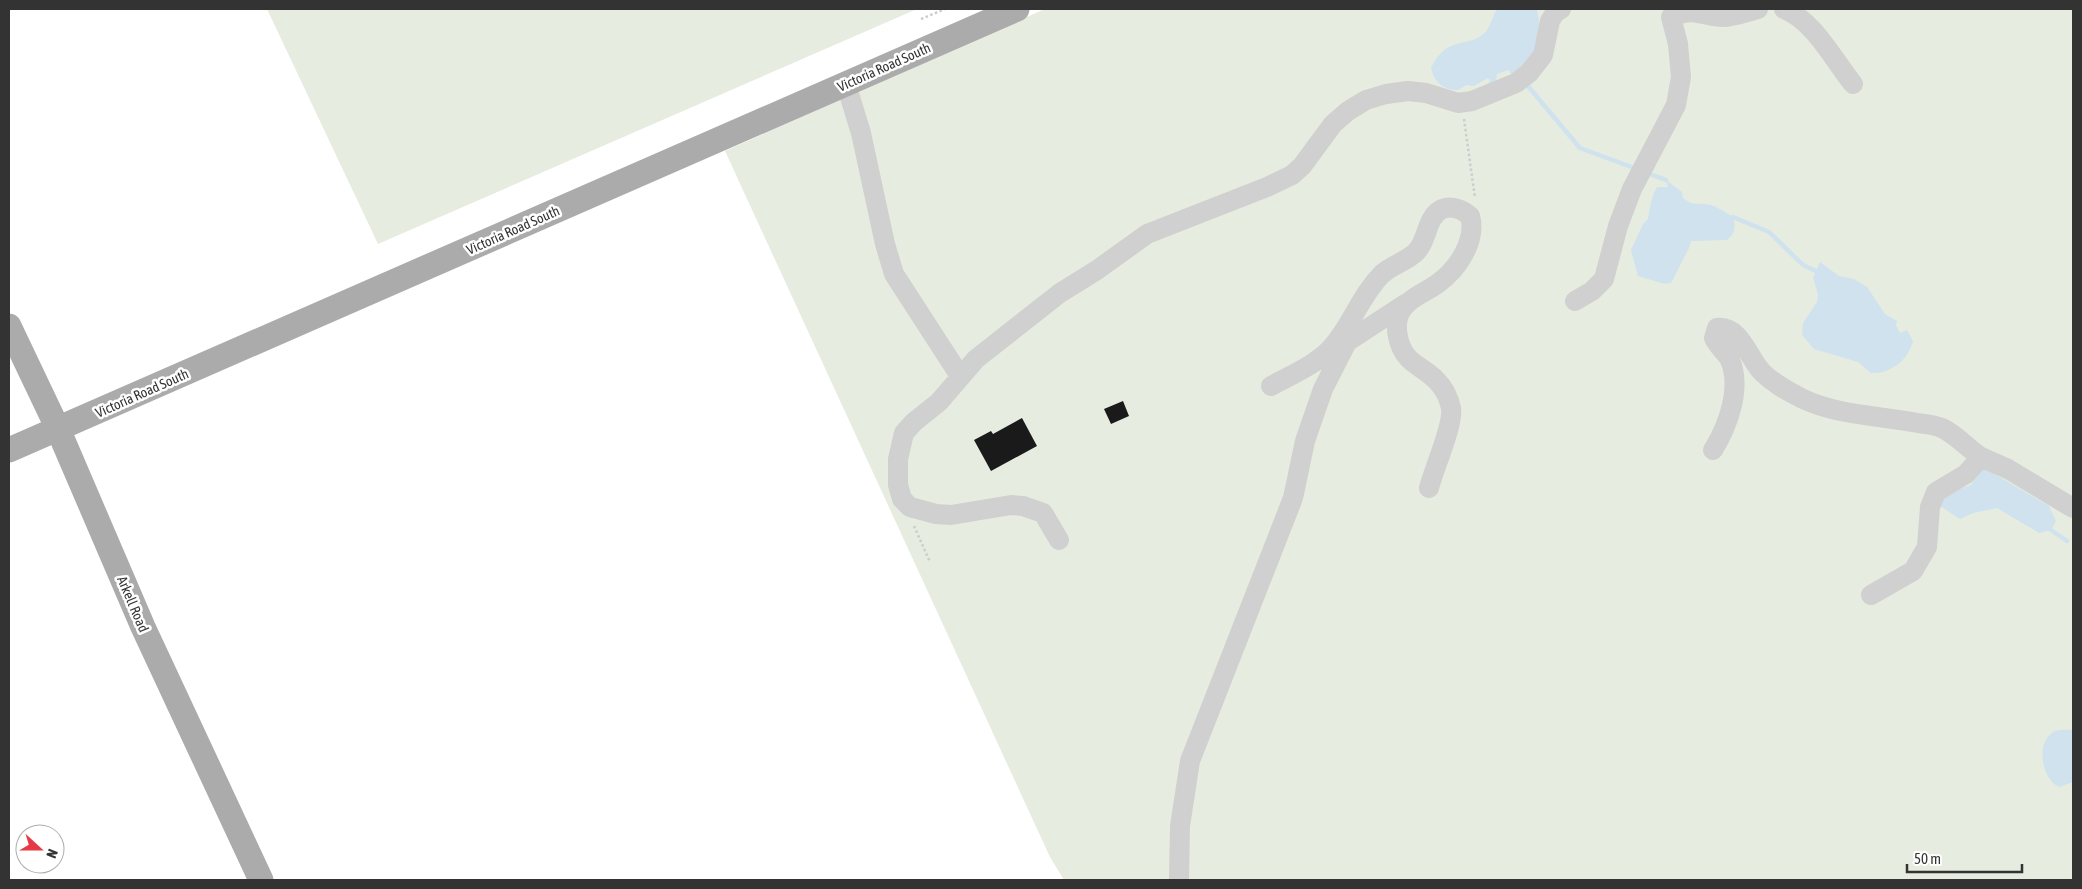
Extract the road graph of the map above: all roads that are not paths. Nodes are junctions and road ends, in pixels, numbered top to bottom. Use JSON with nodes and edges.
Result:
{"nodes":[{"id":1,"x":1017,"y":9,"type":"edge"},
{"id":2,"x":1561,"y":9,"type":"edge"},
{"id":3,"x":1758,"y":9,"type":"edge"},
{"id":4,"x":1784,"y":9,"type":"edge"},
{"id":5,"x":1670,"y":13,"type":"edge"},
{"id":6,"x":846,"y":84,"type":"junction"},
{"id":7,"x":1853,"y":84,"type":"dead end"},
{"id":8,"x":1575,"y":301,"type":"dead end"},
{"id":9,"x":1405,"y":304,"type":"junction"},
{"id":10,"x":9,"y":326,"type":"edge"},
{"id":11,"x":960,"y":376,"type":"junction"},
{"id":12,"x":1271,"y":386,"type":"dead end"},
{"id":13,"x":58,"y":429,"type":"junction"},
{"id":14,"x":9,"y":450,"type":"edge"},
{"id":15,"x":1713,"y":450,"type":"dead end"},
{"id":16,"x":1982,"y":457,"type":"junction"},
{"id":17,"x":1429,"y":488,"type":"dead end"},
{"id":18,"x":2048,"y":495,"type":"junction"},
{"id":19,"x":2073,"y":508,"type":"edge"},
{"id":20,"x":2073,"y":515,"type":"edge"},
{"id":21,"x":1059,"y":540,"type":"dead end"},
{"id":22,"x":1871,"y":595,"type":"dead end"},
{"id":23,"x":261,"y":880,"type":"edge"},
{"id":24,"x":1179,"y":880,"type":"edge"}],
"edges":[{"from":1,"to":6,"type":"main road","name":"Victoria Road South"},
{"from":2,"to":11,"type":"lane"},
{"from":3,"to":5,"type":"lane"},
{"from":4,"to":7,"type":"lane"},
{"from":5,"to":8,"type":"lane"},
{"from":6,"to":11,"type":"lane"},
{"from":6,"to":13,"type":"main road","name":"Victoria Road South"},
{"from":9,"to":12,"type":"lane"},
{"from":9,"to":17,"type":"lane"},
{"from":9,"to":24,"type":"lane"},
{"from":10,"to":13,"type":"main road","name":"Arkell Road"},
{"from":11,"to":21,"type":"lane"},
{"from":13,"to":14,"type":"main road","name":"Victoria Road South"},
{"from":13,"to":23,"type":"main road","name":"Arkell Road"},
{"from":15,"to":16,"type":"lane"},
{"from":16,"to":18,"type":"lane"},
{"from":16,"to":22,"type":"lane"},
{"from":18,"to":19,"type":"lane"},
{"from":18,"to":20,"type":"lane"}]}
